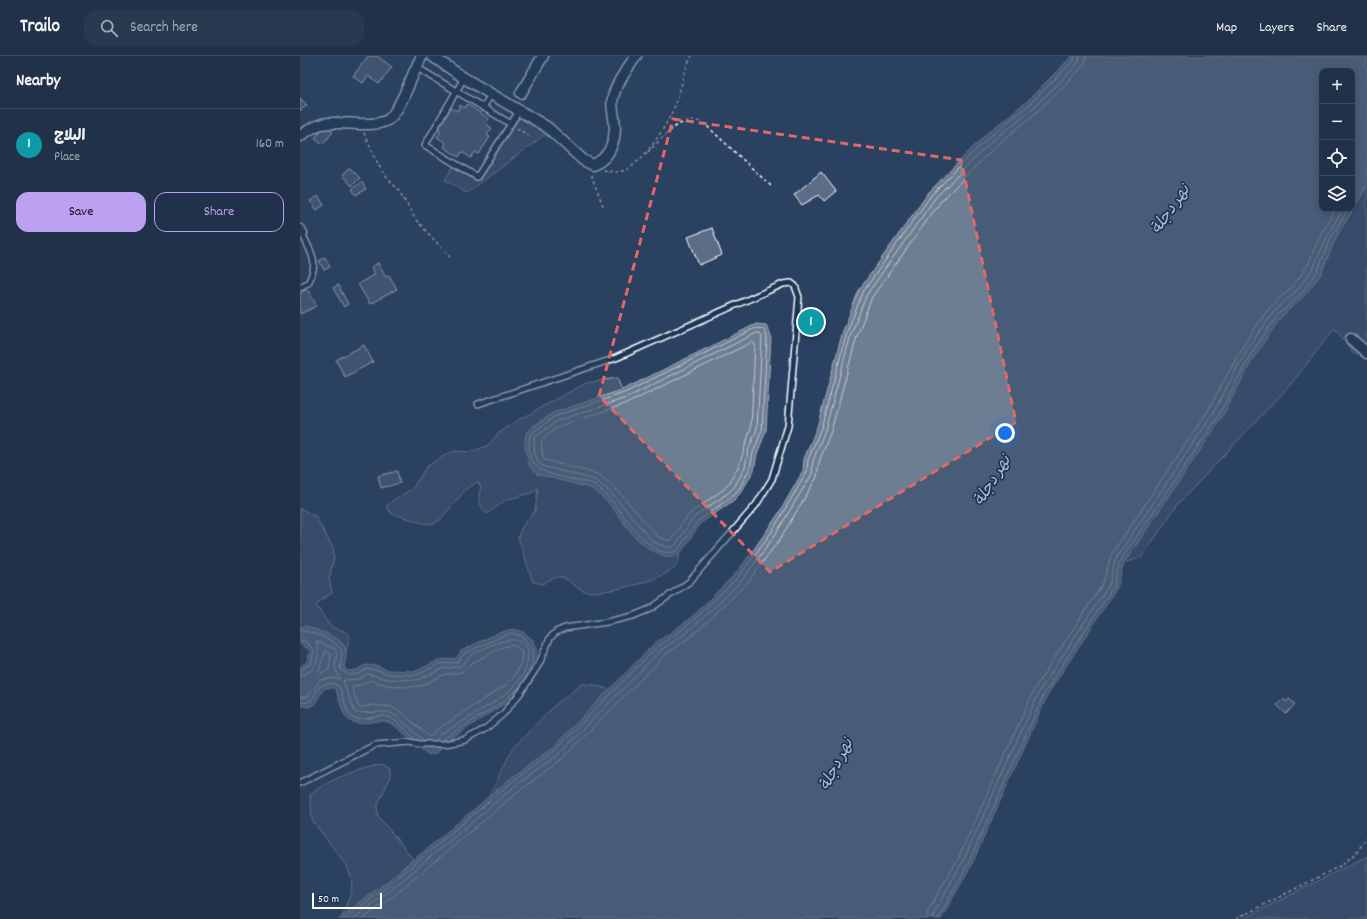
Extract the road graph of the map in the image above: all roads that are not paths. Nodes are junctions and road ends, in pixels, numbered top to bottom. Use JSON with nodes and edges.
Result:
{"nodes":[{"id":1,"x":422,"y":56,"type":"edge"},
{"id":2,"x":432,"y":56,"type":"edge"},
{"id":3,"x":543,"y":56,"type":"edge"},
{"id":4,"x":636,"y":56,"type":"edge"},
{"id":5,"x":445,"y":60,"type":"edge"},
{"id":6,"x":416,"y":67,"type":"junction"},
{"id":7,"x":464,"y":78,"type":"junction"},
{"id":8,"x":457,"y":92,"type":"junction"},
{"id":9,"x":521,"y":93,"type":"dead end"},
{"id":10,"x":490,"y":94,"type":"junction"},
{"id":11,"x":483,"y":108,"type":"junction"},
{"id":12,"x":519,"y":111,"type":"junction"},
{"id":13,"x":510,"y":124,"type":"junction"},
{"id":14,"x":300,"y":136,"type":"edge"},
{"id":15,"x":301,"y":232,"type":"edge"},
{"id":16,"x":300,"y":287,"type":"edge"},
{"id":17,"x":1351,"y":339,"type":"dead end"},
{"id":18,"x":1367,"y":353,"type":"edge"},
{"id":19,"x":478,"y":404,"type":"dead end"},
{"id":20,"x":300,"y":783,"type":"edge"}],
"edges":[{"from":1,"to":6,"type":"street"},
{"from":2,"to":5,"type":"street"},
{"from":3,"to":9,"type":"street"},
{"from":4,"to":12,"type":"street"},
{"from":5,"to":7,"type":"street"},
{"from":6,"to":8,"type":"lane"},
{"from":6,"to":14,"type":"street"},
{"from":7,"to":8,"type":"lane"},
{"from":7,"to":10,"type":"street"},
{"from":8,"to":11,"type":"lane"},
{"from":8,"to":13,"type":"lane"},
{"from":10,"to":11,"type":"lane"},
{"from":10,"to":12,"type":"street"},
{"from":11,"to":13,"type":"lane"},
{"from":12,"to":13,"type":"lane"},
{"from":15,"to":16,"type":"lane"},
{"from":17,"to":18,"type":"street"},
{"from":19,"to":20,"type":"lane"}]}
